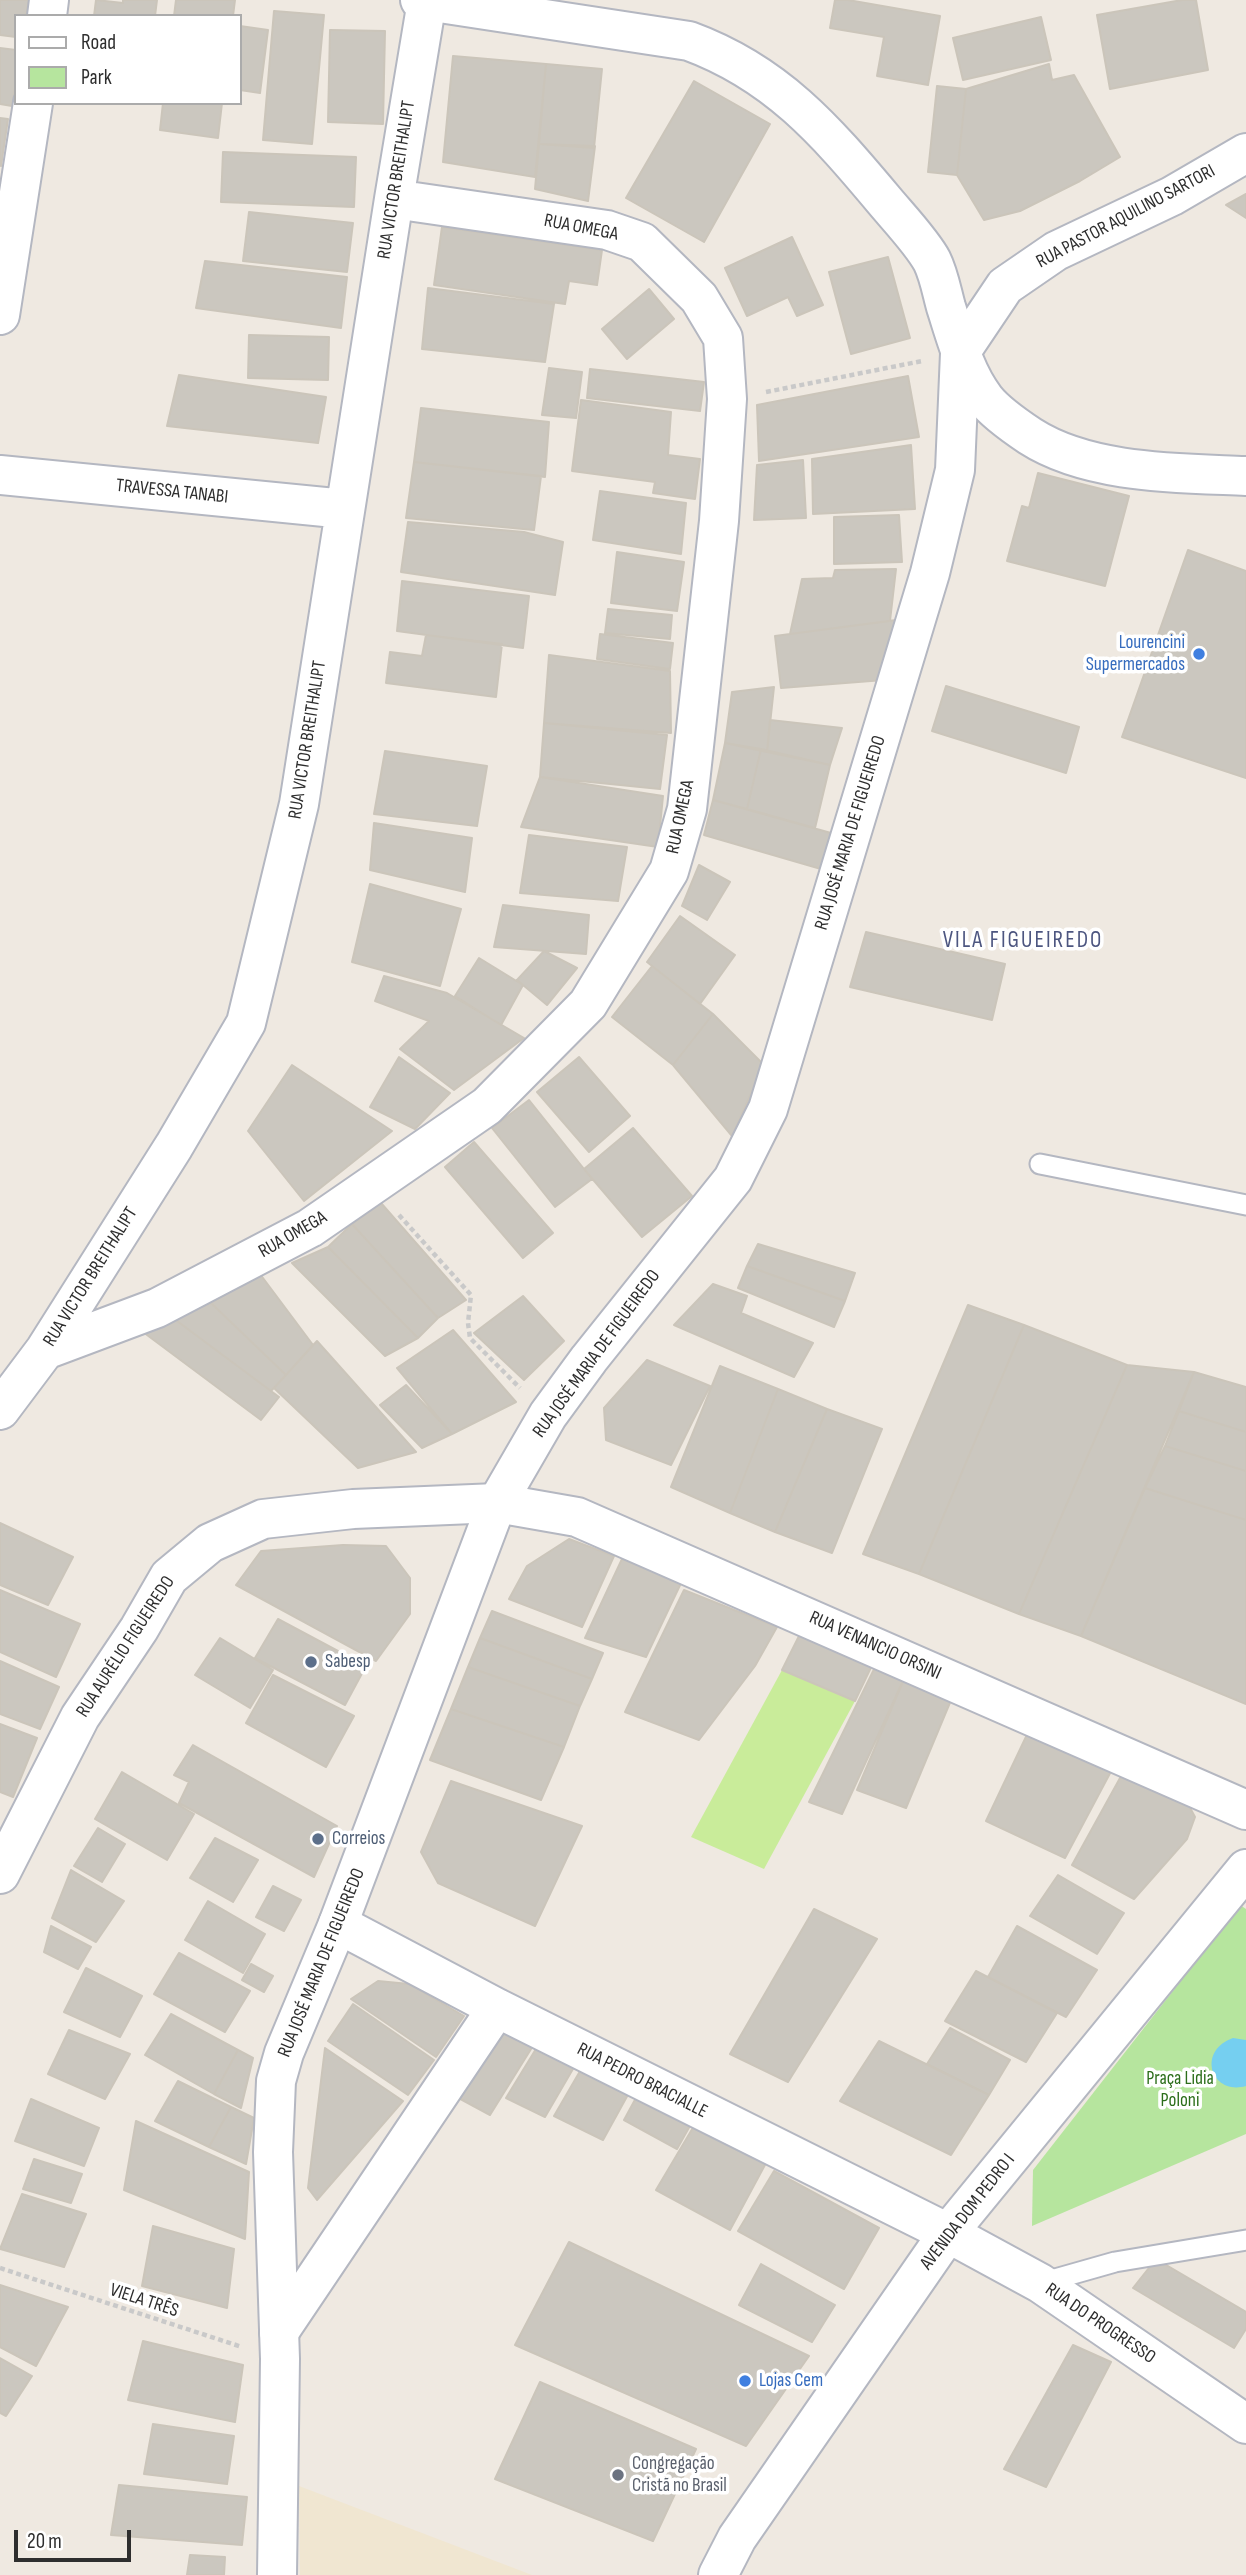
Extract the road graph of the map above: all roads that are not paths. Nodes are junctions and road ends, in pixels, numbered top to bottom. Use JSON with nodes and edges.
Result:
{"nodes":[{"id":1,"x":420,"y":0,"type":"edge"},
{"id":2,"x":427,"y":1,"type":"edge"},
{"id":3,"x":33,"y":105,"type":"edge"},
{"id":4,"x":1246,"y":153,"type":"edge"},
{"id":5,"x":394,"y":199,"type":"junction"},
{"id":6,"x":0,"y":315,"type":"edge"},
{"id":7,"x":960,"y":353,"type":"junction"},
{"id":8,"x":0,"y":475,"type":"edge"},
{"id":9,"x":1246,"y":477,"type":"edge"},
{"id":10,"x":345,"y":509,"type":"junction"},
{"id":11,"x":1040,"y":1164,"type":"dead end"},
{"id":12,"x":1246,"y":1205,"type":"edge"},
{"id":13,"x":45,"y":1350,"type":"junction"},
{"id":14,"x":0,"y":1410,"type":"edge"},
{"id":15,"x":497,"y":1503,"type":"junction"},
{"id":16,"x":1246,"y":1810,"type":"edge"},
{"id":17,"x":0,"y":1874,"type":"edge"},
{"id":18,"x":1244,"y":1877,"type":"edge"},
{"id":19,"x":338,"y":1924,"type":"junction"},
{"id":20,"x":497,"y":2008,"type":"junction"},
{"id":21,"x":948,"y":2233,"type":"junction"},
{"id":22,"x":1246,"y":2240,"type":"edge"},
{"id":23,"x":1040,"y":2283,"type":"junction"},
{"id":24,"x":279,"y":2345,"type":"junction"},
{"id":25,"x":1246,"y":2424,"type":"edge"},
{"id":26,"x":277,"y":2575,"type":"edge"},
{"id":27,"x":718,"y":2575,"type":"edge"}],
"edges":[{"from":1,"to":2,"type":"street"},
{"from":2,"to":5,"type":"street","name":"RUA VICTOR BREITHALIPT"},
{"from":2,"to":7,"type":"street"},
{"from":3,"to":6,"type":"street"},
{"from":4,"to":7,"type":"street","name":"RUA PASTOR AQUILINO SARTORI"},
{"from":5,"to":10,"type":"street","name":"RUA VICTOR BREITHALIPT"},
{"from":5,"to":13,"type":"street","name":"RUA OMEGA"},
{"from":7,"to":9,"type":"street"},
{"from":7,"to":15,"type":"street","name":"RUA JOSÉ MARIA DE FIGUEIREDO"},
{"from":8,"to":10,"type":"street","name":"TRAVESSA TANABI"},
{"from":10,"to":13,"type":"street","name":"RUA VICTOR BREITHALIPT"},
{"from":11,"to":12,"type":"lane"},
{"from":13,"to":14,"type":"street","name":"RUA VICTOR BREITHALIPT"},
{"from":15,"to":16,"type":"street","name":"RUA VENANCIO ORSINI"},
{"from":15,"to":17,"type":"street","name":"RUA AURÉLIO FIGUEIREDO"},
{"from":15,"to":19,"type":"street","name":"RUA JOSÉ MARIA DE FIGUEIREDO"},
{"from":18,"to":21,"type":"street","name":"AVENIDA DOM PEDRO I"},
{"from":19,"to":20,"type":"street","name":"RUA PEDRO BRACIALLE"},
{"from":19,"to":24,"type":"street","name":"RUA JOSÉ MARIA DE FIGUEIREDO"},
{"from":20,"to":21,"type":"street","name":"RUA PEDRO BRACIALLE"},
{"from":20,"to":24,"type":"street"},
{"from":21,"to":23,"type":"street","name":"RUA DO PROGRESSO"},
{"from":21,"to":27,"type":"street","name":"AVENIDA DOM PEDRO I"},
{"from":22,"to":23,"type":"lane"},
{"from":23,"to":25,"type":"street","name":"RUA DO PROGRESSO"},
{"from":24,"to":26,"type":"street","name":"RUA JOSÉ MARIA DE FIGUEIREDO"}]}
